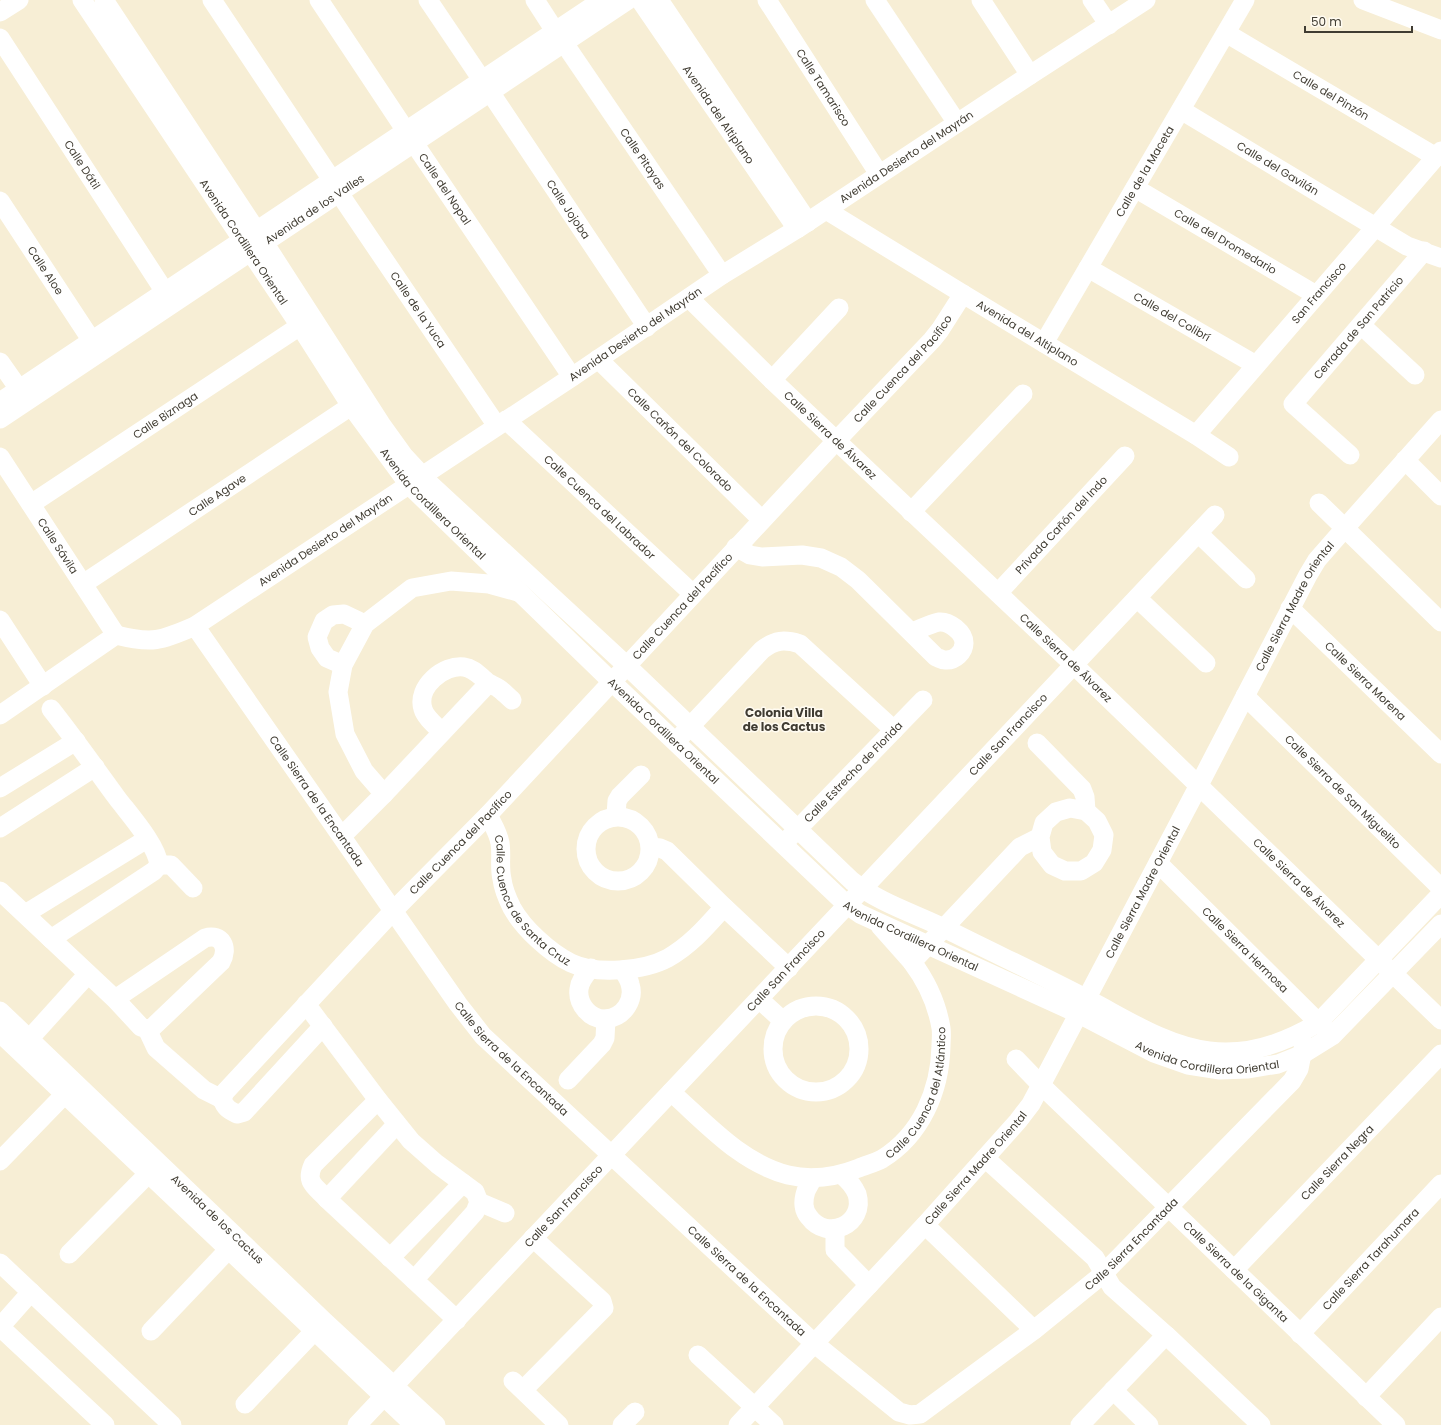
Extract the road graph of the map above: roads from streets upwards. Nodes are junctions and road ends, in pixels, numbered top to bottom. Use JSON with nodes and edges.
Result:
{"nodes":[{"id":1,"x":19,"y":0,"type":"edge"},
{"id":2,"x":82,"y":0,"type":"edge"},
{"id":3,"x":104,"y":0,"type":"edge"},
{"id":4,"x":212,"y":0,"type":"edge"},
{"id":5,"x":320,"y":0,"type":"edge"},
{"id":6,"x":428,"y":0,"type":"edge"},
{"id":7,"x":535,"y":0,"type":"edge"},
{"id":8,"x":602,"y":0,"type":"edge"},
{"id":9,"x":628,"y":0,"type":"edge"},
{"id":10,"x":640,"y":0,"type":"edge"},
{"id":11,"x":659,"y":0,"type":"edge"},
{"id":12,"x":767,"y":0,"type":"edge"},
{"id":13,"x":875,"y":0,"type":"edge"},
{"id":14,"x":981,"y":0,"type":"edge"},
{"id":15,"x":1092,"y":0,"type":"edge"},
{"id":16,"x":1146,"y":0,"type":"edge"},
{"id":17,"x":1244,"y":0,"type":"edge"},
{"id":18,"x":1363,"y":0,"type":"edge"},
{"id":19,"x":0,"y":12,"type":"edge"},
{"id":20,"x":1108,"y":25,"type":"junction"},
{"id":21,"x":1441,"y":30,"type":"edge"},
{"id":22,"x":1226,"y":33,"type":"junction"},
{"id":23,"x":560,"y":37,"type":"junction"},
{"id":24,"x":0,"y":38,"type":"edge"},
{"id":25,"x":1030,"y":74,"type":"junction"},
{"id":26,"x":486,"y":86,"type":"junction"},
{"id":27,"x":1181,"y":110,"type":"junction"},
{"id":28,"x":957,"y":123,"type":"junction"},
{"id":29,"x":410,"y":137,"type":"junction"},
{"id":30,"x":1439,"y":154,"type":"edge"},
{"id":31,"x":880,"y":174,"type":"junction"},
{"id":32,"x":335,"y":186,"type":"junction"},
{"id":33,"x":1135,"y":188,"type":"junction"},
{"id":34,"x":0,"y":201,"type":"edge"},
{"id":35,"x":826,"y":210,"type":"junction"},
{"id":36,"x":802,"y":225,"type":"junction"},
{"id":37,"x":1376,"y":226,"type":"junction"},
{"id":38,"x":253,"y":241,"type":"junction"},
{"id":39,"x":1432,"y":255,"type":"edge"},
{"id":40,"x":1088,"y":268,"type":"junction"},
{"id":41,"x":722,"y":275,"type":"junction"},
{"id":42,"x":165,"y":292,"type":"junction"},
{"id":43,"x":963,"y":294,"type":"junction"},
{"id":44,"x":1316,"y":295,"type":"junction"},
{"id":45,"x":690,"y":298,"type":"junction"},
{"id":46,"x":839,"y":308,"type":"dead end"},
{"id":47,"x":1361,"y":325,"type":"junction"},
{"id":48,"x":300,"y":326,"type":"junction"},
{"id":49,"x":647,"y":327,"type":"junction"},
{"id":50,"x":92,"y":341,"type":"junction"},
{"id":51,"x":1044,"y":343,"type":"junction"},
{"id":52,"x":598,"y":359,"type":"junction"},
{"id":53,"x":0,"y":362,"type":"edge"},
{"id":54,"x":1256,"y":366,"type":"junction"},
{"id":55,"x":1415,"y":375,"type":"dead end"},
{"id":56,"x":572,"y":377,"type":"junction"},
{"id":57,"x":772,"y":380,"type":"junction"},
{"id":58,"x":19,"y":389,"type":"junction"},
{"id":59,"x":1023,"y":394,"type":"dead end"},
{"id":60,"x":0,"y":402,"type":"edge"},
{"id":61,"x":351,"y":406,"type":"junction"},
{"id":62,"x":0,"y":419,"type":"edge"},
{"id":63,"x":1441,"y":420,"type":"edge"},
{"id":64,"x":502,"y":423,"type":"junction"},
{"id":65,"x":1196,"y":435,"type":"junction"},
{"id":66,"x":836,"y":441,"type":"junction"},
{"id":67,"x":1350,"y":455,"type":"dead end"},
{"id":68,"x":1125,"y":456,"type":"dead end"},
{"id":69,"x":0,"y":457,"type":"edge"},
{"id":70,"x":1229,"y":457,"type":"dead end"},
{"id":71,"x":1405,"y":460,"type":"junction"},
{"id":72,"x":415,"y":480,"type":"junction"},
{"id":73,"x":1441,"y":496,"type":"edge"},
{"id":74,"x":1319,"y":503,"type":"dead end"},
{"id":75,"x":31,"y":504,"type":"junction"},
{"id":76,"x":911,"y":512,"type":"junction"},
{"id":77,"x":1215,"y":515,"type":"dead end"},
{"id":78,"x":762,"y":520,"type":"junction"},
{"id":79,"x":1345,"y":528,"type":"junction"},
{"id":80,"x":1198,"y":533,"type":"junction"},
{"id":81,"x":736,"y":548,"type":"junction"},
{"id":82,"x":1246,"y":579,"type":"dead end"},
{"id":83,"x":83,"y":584,"type":"junction"},
{"id":84,"x":521,"y":593,"type":"junction"},
{"id":85,"x":998,"y":593,"type":"junction"},
{"id":86,"x":693,"y":594,"type":"junction"},
{"id":87,"x":1137,"y":598,"type":"junction"},
{"id":88,"x":1290,"y":608,"type":"junction"},
{"id":89,"x":0,"y":620,"type":"edge"},
{"id":90,"x":1441,"y":622,"type":"edge"},
{"id":91,"x":365,"y":624,"type":"junction"},
{"id":92,"x":195,"y":626,"type":"junction"},
{"id":93,"x":912,"y":632,"type":"dead end"},
{"id":94,"x":116,"y":635,"type":"junction"},
{"id":95,"x":1206,"y":663,"type":"dead end"},
{"id":96,"x":343,"y":665,"type":"junction"},
{"id":97,"x":626,"y":665,"type":"junction"},
{"id":98,"x":1074,"y":665,"type":"junction"},
{"id":99,"x":485,"y":681,"type":"junction"},
{"id":100,"x":611,"y":681,"type":"junction"},
{"id":101,"x":43,"y":686,"type":"junction"},
{"id":102,"x":1245,"y":696,"type":"junction"},
{"id":103,"x":512,"y":700,"type":"dead end"},
{"id":104,"x":923,"y":700,"type":"dead end"},
{"id":105,"x":51,"y":709,"type":"dead end"},
{"id":106,"x":0,"y":715,"type":"edge"},
{"id":107,"x":690,"y":726,"type":"junction"},
{"id":108,"x":894,"y":730,"type":"junction"},
{"id":109,"x":442,"y":732,"type":"junction"},
{"id":110,"x":76,"y":741,"type":"junction"},
{"id":111,"x":676,"y":742,"type":"junction"},
{"id":112,"x":1037,"y":743,"type":"dead end"},
{"id":113,"x":1441,"y":754,"type":"edge"},
{"id":114,"x":94,"y":767,"type":"junction"},
{"id":115,"x":642,"y":776,"type":"dead end"},
{"id":116,"x":1199,"y":785,"type":"junction"},
{"id":117,"x":0,"y":788,"type":"edge"},
{"id":118,"x":384,"y":794,"type":"junction"},
{"id":119,"x":1086,"y":811,"type":"junction"},
{"id":120,"x":488,"y":816,"type":"junction"},
{"id":121,"x":616,"y":816,"type":"junction"},
{"id":122,"x":0,"y":828,"type":"edge"},
{"id":123,"x":798,"y":830,"type":"junction"},
{"id":124,"x":342,"y":836,"type":"junction"},
{"id":125,"x":1040,"y":837,"type":"junction"},
{"id":126,"x":147,"y":838,"type":"junction"},
{"id":127,"x":783,"y":845,"type":"junction"},
{"id":128,"x":651,"y":847,"type":"junction"},
{"id":129,"x":1158,"y":863,"type":"junction"},
{"id":130,"x":159,"y":865,"type":"junction"},
{"id":131,"x":193,"y":888,"type":"dead end"},
{"id":132,"x":1441,"y":888,"type":"edge"},
{"id":133,"x":862,"y":889,"type":"junction"},
{"id":134,"x":0,"y":891,"type":"edge"},
{"id":135,"x":1441,"y":894,"type":"edge"},
{"id":136,"x":847,"y":905,"type":"junction"},
{"id":137,"x":724,"y":907,"type":"junction"},
{"id":138,"x":394,"y":910,"type":"junction"},
{"id":139,"x":24,"y":914,"type":"junction"},
{"id":140,"x":874,"y":920,"type":"junction"},
{"id":141,"x":1441,"y":924,"type":"edge"},
{"id":142,"x":944,"y":928,"type":"junction"},
{"id":143,"x":51,"y":939,"type":"junction"},
{"id":144,"x":929,"y":945,"type":"junction"},
{"id":145,"x":1379,"y":960,"type":"junction"},
{"id":146,"x":912,"y":962,"type":"junction"},
{"id":147,"x":592,"y":968,"type":"junction"},
{"id":148,"x":789,"y":968,"type":"junction"},
{"id":149,"x":622,"y":970,"type":"junction"},
{"id":150,"x":88,"y":974,"type":"junction"},
{"id":151,"x":1394,"y":974,"type":"junction"},
{"id":152,"x":115,"y":999,"type":"junction"},
{"id":153,"x":759,"y":999,"type":"junction"},
{"id":154,"x":306,"y":1004,"type":"junction"},
{"id":155,"x":1083,"y":1007,"type":"junction"},
{"id":156,"x":0,"y":1011,"type":"edge"},
{"id":157,"x":606,"y":1019,"type":"junction"},
{"id":158,"x":782,"y":1020,"type":"junction"},
{"id":159,"x":1441,"y":1020,"type":"edge"},
{"id":160,"x":323,"y":1026,"type":"junction"},
{"id":161,"x":1311,"y":1027,"type":"junction"},
{"id":162,"x":147,"y":1029,"type":"junction"},
{"id":163,"x":0,"y":1033,"type":"edge"},
{"id":164,"x":1332,"y":1036,"type":"junction"},
{"id":165,"x":24,"y":1045,"type":"junction"},
{"id":166,"x":1303,"y":1054,"type":"junction"},
{"id":167,"x":1441,"y":1054,"type":"edge"},
{"id":168,"x":1016,"y":1059,"type":"dead end"},
{"id":169,"x":568,"y":1080,"type":"dead end"},
{"id":170,"x":1042,"y":1086,"type":"junction"},
{"id":171,"x":671,"y":1092,"type":"junction"},
{"id":172,"x":65,"y":1094,"type":"junction"},
{"id":173,"x":222,"y":1099,"type":"junction"},
{"id":174,"x":378,"y":1100,"type":"junction"},
{"id":175,"x":397,"y":1124,"type":"junction"},
{"id":176,"x":612,"y":1155,"type":"junction"},
{"id":177,"x":985,"y":1158,"type":"junction"},
{"id":178,"x":0,"y":1161,"type":"edge"},
{"id":179,"x":155,"y":1170,"type":"junction"},
{"id":180,"x":842,"y":1175,"type":"junction"},
{"id":181,"x":814,"y":1178,"type":"junction"},
{"id":182,"x":463,"y":1182,"type":"junction"},
{"id":183,"x":1441,"y":1184,"type":"edge"},
{"id":184,"x":327,"y":1199,"type":"junction"},
{"id":185,"x":479,"y":1202,"type":"junction"},
{"id":186,"x":1169,"y":1208,"type":"junction"},
{"id":187,"x":505,"y":1213,"type":"dead end"},
{"id":188,"x":925,"y":1225,"type":"junction"},
{"id":189,"x":835,"y":1229,"type":"junction"},
{"id":190,"x":533,"y":1238,"type":"junction"},
{"id":191,"x":228,"y":1250,"type":"junction"},
{"id":192,"x":70,"y":1254,"type":"dead end"},
{"id":193,"x":390,"y":1258,"type":"junction"},
{"id":194,"x":0,"y":1263,"type":"edge"},
{"id":195,"x":1234,"y":1270,"type":"junction"},
{"id":196,"x":1103,"y":1274,"type":"junction"},
{"id":197,"x":414,"y":1280,"type":"junction"},
{"id":198,"x":869,"y":1285,"type":"junction"},
{"id":199,"x":31,"y":1292,"type":"junction"},
{"id":200,"x":1441,"y":1317,"type":"edge"},
{"id":201,"x":456,"y":1320,"type":"junction"},
{"id":202,"x":319,"y":1326,"type":"junction"},
{"id":203,"x":0,"y":1327,"type":"edge"},
{"id":204,"x":1034,"y":1330,"type":"junction"},
{"id":205,"x":151,"y":1331,"type":"dead end"},
{"id":206,"x":1300,"y":1334,"type":"junction"},
{"id":207,"x":1166,"y":1336,"type":"junction"},
{"id":208,"x":815,"y":1344,"type":"junction"},
{"id":209,"x":698,"y":1355,"type":"dead end"},
{"id":210,"x":1113,"y":1390,"type":"junction"},
{"id":211,"x":389,"y":1391,"type":"junction"},
{"id":212,"x":1366,"y":1397,"type":"junction"},
{"id":213,"x":246,"y":1404,"type":"dead end"},
{"id":214,"x":755,"y":1407,"type":"junction"},
{"id":215,"x":635,"y":1412,"type":"dead end"},
{"id":216,"x":910,"y":1415,"type":"joint"},
{"id":217,"x":105,"y":1425,"type":"edge"},
{"id":218,"x":172,"y":1425,"type":"edge"},
{"id":219,"x":357,"y":1425,"type":"edge"},
{"id":220,"x":414,"y":1425,"type":"edge"},
{"id":221,"x":436,"y":1425,"type":"edge"},
{"id":222,"x":559,"y":1425,"type":"edge"},
{"id":223,"x":622,"y":1425,"type":"edge"},
{"id":224,"x":738,"y":1425,"type":"edge"},
{"id":225,"x":774,"y":1425,"type":"edge"},
{"id":226,"x":1080,"y":1425,"type":"edge"},
{"id":227,"x":1148,"y":1425,"type":"edge"},
{"id":228,"x":1261,"y":1425,"type":"edge"},
{"id":229,"x":1396,"y":1425,"type":"edge"}],
"edges":[{"from":1,"to":19,"type":"street"},
{"from":2,"to":38,"type":"street","name":"Avenida Cordillera Oriental"},
{"from":3,"to":38,"type":"street","name":"Avenida Cordillera Oriental"},
{"from":4,"to":32,"type":"street","name":"Calle de la Yuca"},
{"from":5,"to":29,"type":"street","name":"Calle del Nopal"},
{"from":6,"to":26,"type":"street","name":"Calle Jojoba"},
{"from":7,"to":23,"type":"street","name":"Calle Pitayas"},
{"from":8,"to":23,"type":"street","name":"Avenida de los Valles"},
{"from":9,"to":23,"type":"street","name":"Avenida de los Valles"},
{"from":10,"to":36,"type":"street","name":"Avenida del Altiplano"},
{"from":11,"to":36,"type":"street","name":"Avenida del Altiplano"},
{"from":12,"to":31,"type":"street","name":"Calle Tamarisco"},
{"from":13,"to":28,"type":"street"},
{"from":14,"to":25,"type":"street"},
{"from":15,"to":20,"type":"street"},
{"from":16,"to":20,"type":"street","name":"Avenida Desierto del Mayrán"},
{"from":17,"to":22,"type":"street","name":"Calle de la Maceta"},
{"from":18,"to":21,"type":"street"},
{"from":20,"to":25,"type":"street","name":"Avenida Desierto del Mayrán"},
{"from":22,"to":27,"type":"street","name":"Calle de la Maceta"},
{"from":22,"to":30,"type":"street","name":"Calle del Pinzón"},
{"from":23,"to":26,"type":"street","name":"Avenida de los Valles"},
{"from":23,"to":41,"type":"street","name":"Calle Pitayas"},
{"from":24,"to":42,"type":"street","name":"Calle Dátil"},
{"from":25,"to":28,"type":"street","name":"Avenida Desierto del Mayrán"},
{"from":26,"to":29,"type":"street","name":"Avenida de los Valles"},
{"from":26,"to":49,"type":"street","name":"Calle Jojoba"},
{"from":27,"to":33,"type":"street","name":"Calle de la Maceta"},
{"from":27,"to":37,"type":"street","name":"Calle del Gavilán"},
{"from":28,"to":31,"type":"street","name":"Avenida Desierto del Mayrán"},
{"from":29,"to":32,"type":"street","name":"Avenida de los Valles"},
{"from":29,"to":56,"type":"street","name":"Calle del Nopal"},
{"from":30,"to":37,"type":"street","name":"San Francisco"},
{"from":31,"to":35,"type":"street","name":"Avenida Desierto del Mayrán"},
{"from":32,"to":38,"type":"street","name":"Avenida de los Valles"},
{"from":32,"to":64,"type":"street","name":"Calle de la Yuca"},
{"from":33,"to":40,"type":"street","name":"Calle de la Maceta"},
{"from":33,"to":44,"type":"street","name":"Calle del Dromedario"},
{"from":34,"to":50,"type":"street","name":"Calle Aloe"},
{"from":35,"to":36,"type":"street","name":"Avenida Desierto del Mayrán"},
{"from":35,"to":43,"type":"street","name":"Avenida del Altiplano"},
{"from":36,"to":41,"type":"street","name":"Avenida Desierto del Mayrán"},
{"from":37,"to":39,"type":"street","name":"Calle del Gavilán"},
{"from":37,"to":44,"type":"street","name":"San Francisco"},
{"from":38,"to":42,"type":"street","name":"Avenida de los Valles"},
{"from":38,"to":48,"type":"street","name":"Avenida Cordillera Oriental"},
{"from":38,"to":62,"type":"street","name":"Avenida de los Valles"},
{"from":38,"to":72,"type":"street","name":"Avenida Cordillera Oriental"},
{"from":39,"to":47,"type":"street","name":"Cerrada de San Patricio"},
{"from":40,"to":51,"type":"street","name":"Calle de la Maceta"},
{"from":40,"to":54,"type":"street","name":"Calle del Colibrí"},
{"from":41,"to":45,"type":"street","name":"Avenida Desierto del Mayrán"},
{"from":42,"to":50,"type":"street","name":"Avenida de los Valles"},
{"from":43,"to":51,"type":"street","name":"Avenida del Altiplano"},
{"from":43,"to":66,"type":"street","name":"Calle Cuenca del Pacífico"},
{"from":44,"to":54,"type":"street","name":"San Francisco"},
{"from":45,"to":49,"type":"street","name":"Avenida Desierto del Mayrán"},
{"from":45,"to":57,"type":"street","name":"Calle Sierra de Álvarez"},
{"from":46,"to":57,"type":"street"},
{"from":47,"to":55,"type":"street"},
{"from":47,"to":67,"type":"street","name":"Cerrada de San Patricio"},
{"from":48,"to":61,"type":"street","name":"Avenida Cordillera Oriental"},
{"from":48,"to":75,"type":"street","name":"Calle Biznaga"},
{"from":49,"to":52,"type":"street","name":"Avenida Desierto del Mayrán"},
{"from":50,"to":58,"type":"street","name":"Avenida de los Valles"},
{"from":51,"to":65,"type":"street","name":"Avenida del Altiplano"},
{"from":52,"to":56,"type":"street","name":"Avenida Desierto del Mayrán"},
{"from":52,"to":78,"type":"street","name":"Calle Cañón del Colorado"},
{"from":53,"to":58,"type":"street"},
{"from":54,"to":65,"type":"street","name":"San Francisco"},
{"from":56,"to":64,"type":"street","name":"Avenida Desierto del Mayrán"},
{"from":57,"to":66,"type":"street","name":"Calle Sierra de Álvarez"},
{"from":58,"to":60,"type":"street","name":"Avenida de los Valles"},
{"from":59,"to":76,"type":"street"},
{"from":61,"to":72,"type":"street","name":"Avenida Cordillera Oriental"},
{"from":61,"to":83,"type":"street","name":"Calle Agave"},
{"from":63,"to":71,"type":"street","name":"Calle Sierra Madre Oriental"},
{"from":64,"to":72,"type":"street","name":"Avenida Desierto del Mayrán"},
{"from":64,"to":86,"type":"street","name":"Calle Cuenca del Labrador"},
{"from":65,"to":70,"type":"street","name":"Avenida del Altiplano"},
{"from":66,"to":76,"type":"street","name":"Calle Sierra de Álvarez"},
{"from":66,"to":78,"type":"street","name":"Calle Cuenca del Pacífico"},
{"from":68,"to":85,"type":"street","name":"Privada Cañón del Indo"},
{"from":69,"to":75,"type":"street","name":"Calle Sávila"},
{"from":71,"to":73,"type":"street"},
{"from":71,"to":79,"type":"street","name":"Calle Sierra Madre Oriental"},
{"from":72,"to":84,"type":"street","name":"Avenida Cordillera Oriental"},
{"from":72,"to":92,"type":"street","name":"Avenida Desierto del Mayrán"},
{"from":72,"to":97,"type":"street","name":"Avenida Cordillera Oriental"},
{"from":74,"to":79,"type":"street"},
{"from":75,"to":83,"type":"street","name":"Calle Sávila"},
{"from":76,"to":85,"type":"street","name":"Calle Sierra de Álvarez"},
{"from":77,"to":80,"type":"street","name":"Calle San Francisco"},
{"from":78,"to":81,"type":"street","name":"Calle Cuenca del Pacífico"},
{"from":79,"to":88,"type":"street","name":"Calle Sierra Madre Oriental"},
{"from":79,"to":90,"type":"street"},
{"from":80,"to":82,"type":"street"},
{"from":80,"to":87,"type":"street","name":"Calle San Francisco"},
{"from":81,"to":86,"type":"street","name":"Calle Cuenca del Pacífico"},
{"from":81,"to":93,"type":"street"},
{"from":83,"to":94,"type":"street","name":"Calle Sávila"},
{"from":84,"to":91,"type":"street"},
{"from":84,"to":100,"type":"street","name":"Avenida Cordillera Oriental"},
{"from":85,"to":98,"type":"street","name":"Calle Sierra de Álvarez"},
{"from":86,"to":97,"type":"street","name":"Calle Cuenca del Pacífico"},
{"from":87,"to":95,"type":"street"},
{"from":87,"to":98,"type":"street","name":"Calle San Francisco"},
{"from":88,"to":102,"type":"street","name":"Calle Sierra Madre Oriental"},
{"from":88,"to":113,"type":"street","name":"Calle Sierra Morena"},
{"from":89,"to":101,"type":"street"},
{"from":91,"to":96,"type":"street"},
{"from":91,"to":96,"type":"street"},
{"from":92,"to":94,"type":"street","name":"Avenida Desierto del Mayrán"},
{"from":92,"to":124,"type":"street","name":"Calle Sierra de la Encantada"},
{"from":94,"to":101,"type":"street"},
{"from":96,"to":118,"type":"street"},
{"from":97,"to":100,"type":"street","name":"Calle Cuenca del Pacífico"},
{"from":97,"to":107,"type":"street","name":"Avenida Cordillera Oriental"},
{"from":98,"to":116,"type":"street","name":"Calle Sierra de Álvarez"},
{"from":98,"to":133,"type":"street","name":"Calle San Francisco"},
{"from":99,"to":103,"type":"street"},
{"from":99,"to":109,"type":"street"},
{"from":99,"to":109,"type":"street"},
{"from":100,"to":111,"type":"street","name":"Avenida Cordillera Oriental"},
{"from":100,"to":120,"type":"street","name":"Calle Cuenca del Pacífico"},
{"from":101,"to":106,"type":"street"},
{"from":102,"to":116,"type":"street","name":"Calle Sierra Madre Oriental"},
{"from":102,"to":132,"type":"street","name":"Calle Sierra de San Miguelito"},
{"from":104,"to":108,"type":"street","name":"Calle Estrecho de Florida"},
{"from":105,"to":110,"type":"street"},
{"from":107,"to":108,"type":"street"},
{"from":107,"to":111,"type":"street"},
{"from":107,"to":123,"type":"street","name":"Avenida Cordillera Oriental"},
{"from":108,"to":123,"type":"street","name":"Calle Estrecho de Florida"},
{"from":109,"to":118,"type":"street"},
{"from":110,"to":114,"type":"street"},
{"from":110,"to":117,"type":"street"},
{"from":111,"to":127,"type":"street","name":"Avenida Cordillera Oriental"},
{"from":112,"to":119,"type":"street"},
{"from":114,"to":122,"type":"street"},
{"from":114,"to":126,"type":"street"},
{"from":115,"to":121,"type":"street"},
{"from":116,"to":129,"type":"street","name":"Calle Sierra Madre Oriental"},
{"from":116,"to":145,"type":"street","name":"Calle Sierra de Álvarez"},
{"from":118,"to":124,"type":"street"},
{"from":119,"to":125,"type":"street"},
{"from":119,"to":125,"type":"street"},
{"from":120,"to":138,"type":"street","name":"Calle Cuenca del Pacífico"},
{"from":120,"to":147,"type":"street","name":"Calle Cuenca de Santa Cruz"},
{"from":121,"to":128,"type":"street"},
{"from":121,"to":128,"type":"street"},
{"from":123,"to":127,"type":"street","name":"Calle Estrecho de Florida"},
{"from":123,"to":133,"type":"street","name":"Avenida Cordillera Oriental"},
{"from":124,"to":138,"type":"street","name":"Calle Sierra de la Encantada"},
{"from":125,"to":142,"type":"street"},
{"from":126,"to":130,"type":"street"},
{"from":126,"to":139,"type":"street"},
{"from":127,"to":136,"type":"street","name":"Avenida Cordillera Oriental"},
{"from":128,"to":137,"type":"street"},
{"from":129,"to":155,"type":"street","name":"Calle Sierra Madre Oriental"},
{"from":129,"to":161,"type":"street","name":"Calle Sierra Hermosa"},
{"from":130,"to":131,"type":"street"},
{"from":130,"to":143,"type":"street"},
{"from":133,"to":136,"type":"street","name":"Calle San Francisco"},
{"from":133,"to":142,"type":"street","name":"Avenida Cordillera Oriental"},
{"from":134,"to":139,"type":"street"},
{"from":135,"to":145,"type":"street","name":"Avenida Cordillera Oriental"},
{"from":136,"to":140,"type":"street","name":"Avenida Cordillera Oriental"},
{"from":136,"to":148,"type":"street","name":"Calle San Francisco"},
{"from":137,"to":148,"type":"street"},
{"from":137,"to":149,"type":"street","name":"Calle Cuenca de Santa Cruz"},
{"from":138,"to":154,"type":"street","name":"Calle Cuenca del Pacífico"},
{"from":138,"to":176,"type":"street","name":"Calle Sierra de la Encantada"},
{"from":139,"to":143,"type":"street"},
{"from":140,"to":144,"type":"street","name":"Avenida Cordillera Oriental"},
{"from":140,"to":146,"type":"street","name":"Calle Cuenca del Atlántico"},
{"from":141,"to":151,"type":"street","name":"Avenida Cordillera Oriental"},
{"from":142,"to":144,"type":"street"},
{"from":142,"to":155,"type":"street","name":"Avenida Cordillera Oriental"},
{"from":143,"to":150,"type":"street"},
{"from":144,"to":146,"type":"street"},
{"from":144,"to":155,"type":"street","name":"Avenida Cordillera Oriental"},
{"from":145,"to":151,"type":"street","name":"Calle Sierra de Álvarez"},
{"from":145,"to":161,"type":"street","name":"Avenida Cordillera Oriental"},
{"from":146,"to":180,"type":"street","name":"Calle Cuenca del Atlántico"},
{"from":147,"to":149,"type":"street","name":"Calle Cuenca de Santa Cruz"},
{"from":147,"to":157,"type":"street","name":"Calle Cuenca de Santa Cruz"},
{"from":148,"to":153,"type":"street","name":"Calle San Francisco"},
{"from":149,"to":157,"type":"street"},
{"from":150,"to":152,"type":"street"},
{"from":150,"to":165,"type":"street"},
{"from":151,"to":159,"type":"street","name":"Calle Sierra de Álvarez"},
{"from":151,"to":164,"type":"street","name":"Avenida Cordillera Oriental"},
{"from":152,"to":162,"type":"street"},
{"from":152,"to":162,"type":"street"},
{"from":153,"to":158,"type":"street"},
{"from":153,"to":171,"type":"street","name":"Calle San Francisco"},
{"from":154,"to":160,"type":"street"},
{"from":154,"to":173,"type":"street","name":"Calle Cuenca del Pacífico"},
{"from":155,"to":161,"type":"street","name":"Avenida Cordillera Oriental"},
{"from":155,"to":166,"type":"street","name":"Avenida Cordillera Oriental"},
{"from":155,"to":170,"type":"street","name":"Calle Sierra Madre Oriental"},
{"from":156,"to":165,"type":"street","name":"Avenida de los Cactus"},
{"from":157,"to":169,"type":"street"},
{"from":158,"to":158,"type":"street"},
{"from":160,"to":173,"type":"street"},
{"from":160,"to":174,"type":"street"},
{"from":161,"to":164,"type":"street","name":"Calle Sierra Hermosa"},
{"from":161,"to":166,"type":"street","name":"Calle Sierra Encantada"},
{"from":162,"to":173,"type":"street"},
{"from":163,"to":165,"type":"street","name":"Avenida de los Cactus"},
{"from":164,"to":166,"type":"street","name":"Avenida Cordillera Oriental"},
{"from":165,"to":172,"type":"street","name":"Avenida de los Cactus"},
{"from":165,"to":179,"type":"street","name":"Avenida de los Cactus"},
{"from":166,"to":186,"type":"street","name":"Calle Sierra Encantada"},
{"from":167,"to":195,"type":"street","name":"Calle Sierra Negra"},
{"from":168,"to":170,"type":"street","name":"Calle Sierra de la Giganta"},
{"from":170,"to":177,"type":"street","name":"Calle Sierra Madre Oriental"},
{"from":170,"to":186,"type":"street","name":"Calle Sierra de la Giganta"},
{"from":171,"to":176,"type":"street","name":"Calle San Francisco"},
{"from":171,"to":181,"type":"street","name":"Calle Cuenca del Atlántico"},
{"from":172,"to":178,"type":"street"},
{"from":172,"to":179,"type":"street","name":"Avenida de los Cactus"},
{"from":174,"to":175,"type":"street"},
{"from":174,"to":184,"type":"street"},
{"from":175,"to":182,"type":"street"},
{"from":175,"to":184,"type":"street"},
{"from":176,"to":190,"type":"street","name":"Calle San Francisco"},
{"from":176,"to":208,"type":"street","name":"Calle Sierra de la Encantada"},
{"from":177,"to":188,"type":"street","name":"Calle Sierra Madre Oriental"},
{"from":177,"to":196,"type":"street"},
{"from":179,"to":191,"type":"street","name":"Avenida de los Cactus"},
{"from":179,"to":192,"type":"street"},
{"from":179,"to":202,"type":"street","name":"Avenida de los Cactus"},
{"from":180,"to":181,"type":"street","name":"Calle Cuenca del Atlántico"},
{"from":180,"to":189,"type":"street"},
{"from":181,"to":189,"type":"street"},
{"from":182,"to":185,"type":"street"},
{"from":182,"to":193,"type":"street"},
{"from":183,"to":206,"type":"street","name":"Calle Sierra Tarahumara"},
{"from":184,"to":193,"type":"street"},
{"from":185,"to":187,"type":"street"},
{"from":185,"to":197,"type":"street"},
{"from":186,"to":195,"type":"street","name":"Calle Sierra de la Giganta"},
{"from":186,"to":196,"type":"street","name":"Calle Sierra Encantada"},
{"from":188,"to":198,"type":"street","name":"Calle Sierra Madre Oriental"},
{"from":188,"to":204,"type":"street"},
{"from":189,"to":198,"type":"street"},
{"from":190,"to":201,"type":"street","name":"Calle San Francisco"},
{"from":190,"to":222,"type":"street"},
{"from":191,"to":202,"type":"street","name":"Avenida de los Cactus"},
{"from":191,"to":205,"type":"street"},
{"from":193,"to":197,"type":"street"},
{"from":194,"to":199,"type":"street"},
{"from":195,"to":206,"type":"street","name":"Calle Sierra de la Giganta"},
{"from":196,"to":204,"type":"street","name":"Calle Sierra Encantada"},
{"from":196,"to":207,"type":"street"},
{"from":197,"to":201,"type":"street"},
{"from":198,"to":208,"type":"street","name":"Calle Sierra Madre Oriental"},
{"from":199,"to":203,"type":"street"},
{"from":199,"to":218,"type":"street"},
{"from":200,"to":212,"type":"street"},
{"from":201,"to":211,"type":"street","name":"Calle San Francisco"},
{"from":202,"to":211,"type":"street","name":"Avenida de los Cactus"},
{"from":202,"to":213,"type":"street"},
{"from":203,"to":217,"type":"street"},
{"from":204,"to":216,"type":"street","name":"Calle Sierra Encantada"},
{"from":206,"to":212,"type":"street","name":"Calle Sierra de la Giganta"},
{"from":207,"to":210,"type":"street"},
{"from":207,"to":228,"type":"street"},
{"from":208,"to":214,"type":"street","name":"Calle Sierra Madre Oriental"},
{"from":208,"to":216,"type":"street","name":"Calle Sierra de la Encantada"},
{"from":209,"to":214,"type":"street"},
{"from":210,"to":226,"type":"street"},
{"from":210,"to":227,"type":"street"},
{"from":211,"to":219,"type":"street","name":"Calle San Francisco"},
{"from":211,"to":220,"type":"street","name":"Avenida de los Cactus"},
{"from":211,"to":221,"type":"street","name":"Avenida de los Cactus"},
{"from":212,"to":229,"type":"street","name":"Calle Sierra de la Giganta"},
{"from":214,"to":224,"type":"street","name":"Calle Sierra Madre Oriental"},
{"from":214,"to":225,"type":"street"},
{"from":215,"to":223,"type":"street"}]}
